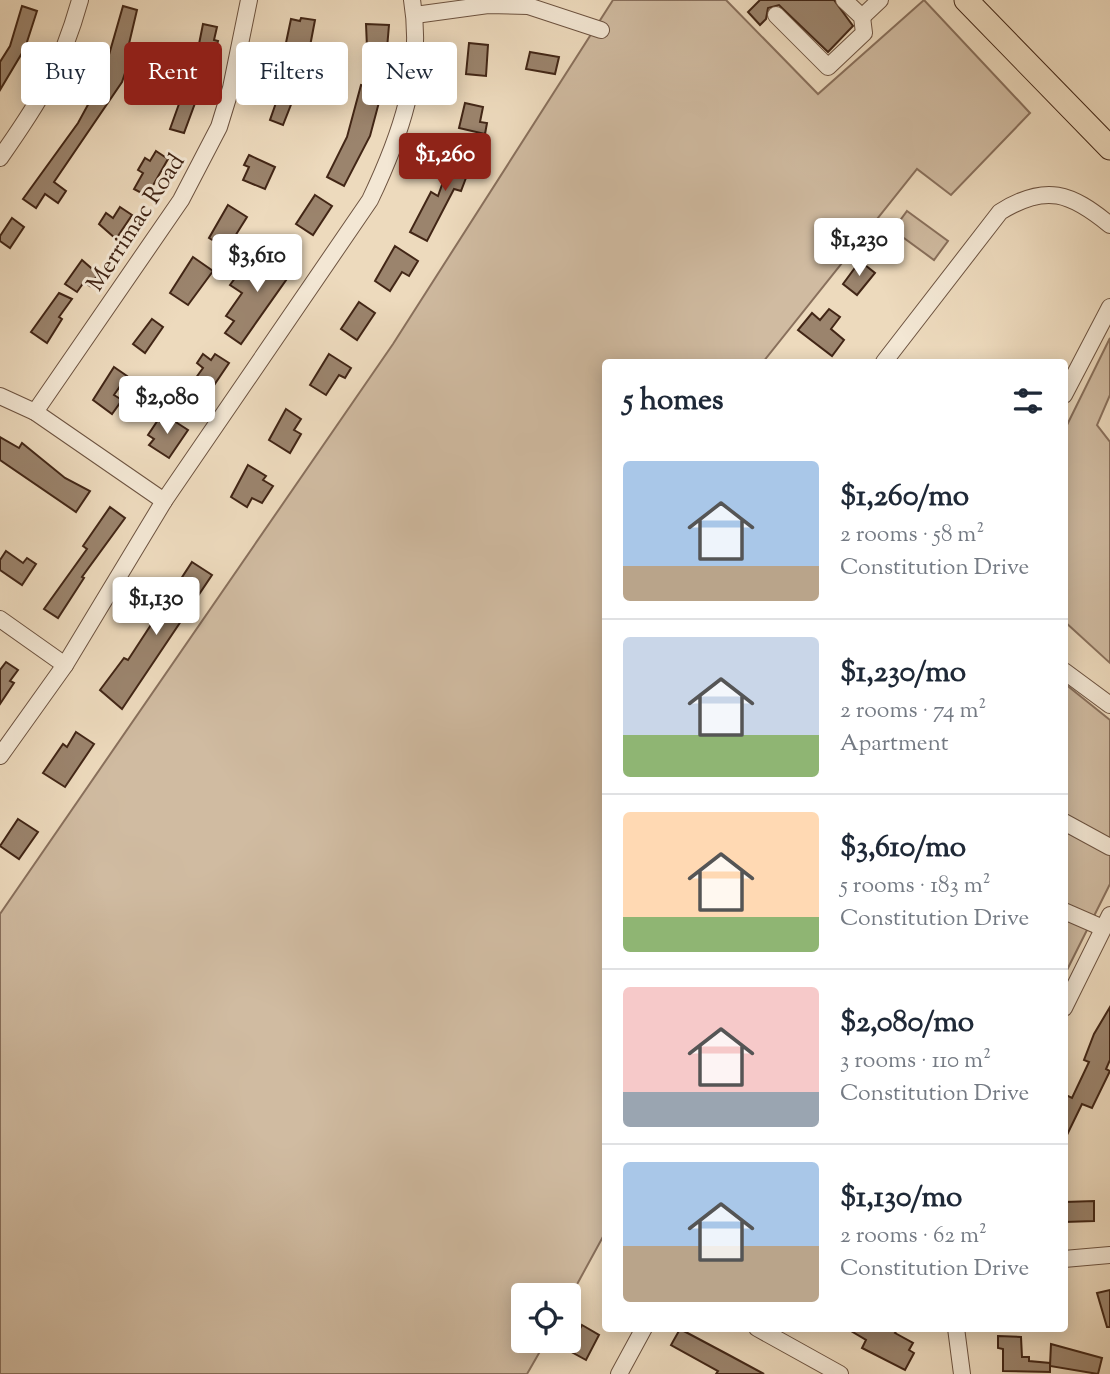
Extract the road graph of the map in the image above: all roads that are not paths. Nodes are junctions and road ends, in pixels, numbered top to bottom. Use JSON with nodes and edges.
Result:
{"nodes":[{"id":1,"x":80,"y":0,"type":"edge"},
{"id":2,"x":249,"y":0,"type":"edge"},
{"id":3,"x":844,"y":0,"type":"edge"},
{"id":4,"x":880,"y":0,"type":"edge"},
{"id":5,"x":966,"y":0,"type":"edge"},
{"id":6,"x":414,"y":8,"type":"edge"},
{"id":7,"x":776,"y":15,"type":"dead end"},
{"id":8,"x":862,"y":17,"type":"junction"},
{"id":9,"x":601,"y":30,"type":"dead end"},
{"id":10,"x":1110,"y":148,"type":"edge"},
{"id":11,"x":0,"y":158,"type":"edge"},
{"id":12,"x":1110,"y":225,"type":"edge"},
{"id":13,"x":1110,"y":307,"type":"edge"},
{"id":14,"x":886,"y":359,"type":"edge"},
{"id":15,"x":1068,"y":387,"type":"edge"},
{"id":16,"x":0,"y":397,"type":"edge"},
{"id":17,"x":35,"y":412,"type":"junction"},
{"id":18,"x":164,"y":501,"type":"junction"},
{"id":19,"x":0,"y":619,"type":"edge"},
{"id":20,"x":65,"y":664,"type":"junction"},
{"id":21,"x":1068,"y":674,"type":"edge"},
{"id":22,"x":1110,"y":705,"type":"edge"},
{"id":23,"x":0,"y":756,"type":"edge"},
{"id":24,"x":1068,"y":824,"type":"edge"},
{"id":25,"x":1110,"y":847,"type":"edge"},
{"id":26,"x":1068,"y":912,"type":"edge"},
{"id":27,"x":1107,"y":921,"type":"edge"},
{"id":28,"x":1068,"y":1000,"type":"edge"},
{"id":29,"x":1110,"y":1255,"type":"edge"},
{"id":30,"x":1068,"y":1259,"type":"edge"},
{"id":31,"x":642,"y":1332,"type":"edge"},
{"id":32,"x":764,"y":1332,"type":"edge"},
{"id":33,"x":957,"y":1332,"type":"edge"},
{"id":34,"x":619,"y":1374,"type":"edge"},
{"id":35,"x":840,"y":1374,"type":"edge"},
{"id":36,"x":962,"y":1374,"type":"edge"}],
"edges":[{"from":1,"to":11,"type":"street"},
{"from":2,"to":17,"type":"street","name":"Merrimac Road"},
{"from":3,"to":8,"type":"street"},
{"from":4,"to":8,"type":"street"},
{"from":5,"to":10,"type":"highway"},
{"from":6,"to":9,"type":"street"},
{"from":6,"to":18,"type":"street"},
{"from":7,"to":8,"type":"street"},
{"from":12,"to":14,"type":"street"},
{"from":13,"to":15,"type":"street"},
{"from":16,"to":17,"type":"street"},
{"from":17,"to":18,"type":"street"},
{"from":18,"to":20,"type":"street"},
{"from":19,"to":20,"type":"street"},
{"from":20,"to":23,"type":"street"},
{"from":21,"to":22,"type":"street"},
{"from":24,"to":25,"type":"street"},
{"from":26,"to":27,"type":"street"},
{"from":27,"to":28,"type":"street"},
{"from":29,"to":30,"type":"street"},
{"from":31,"to":34,"type":"street"},
{"from":32,"to":35,"type":"street"},
{"from":33,"to":36,"type":"street"}]}
